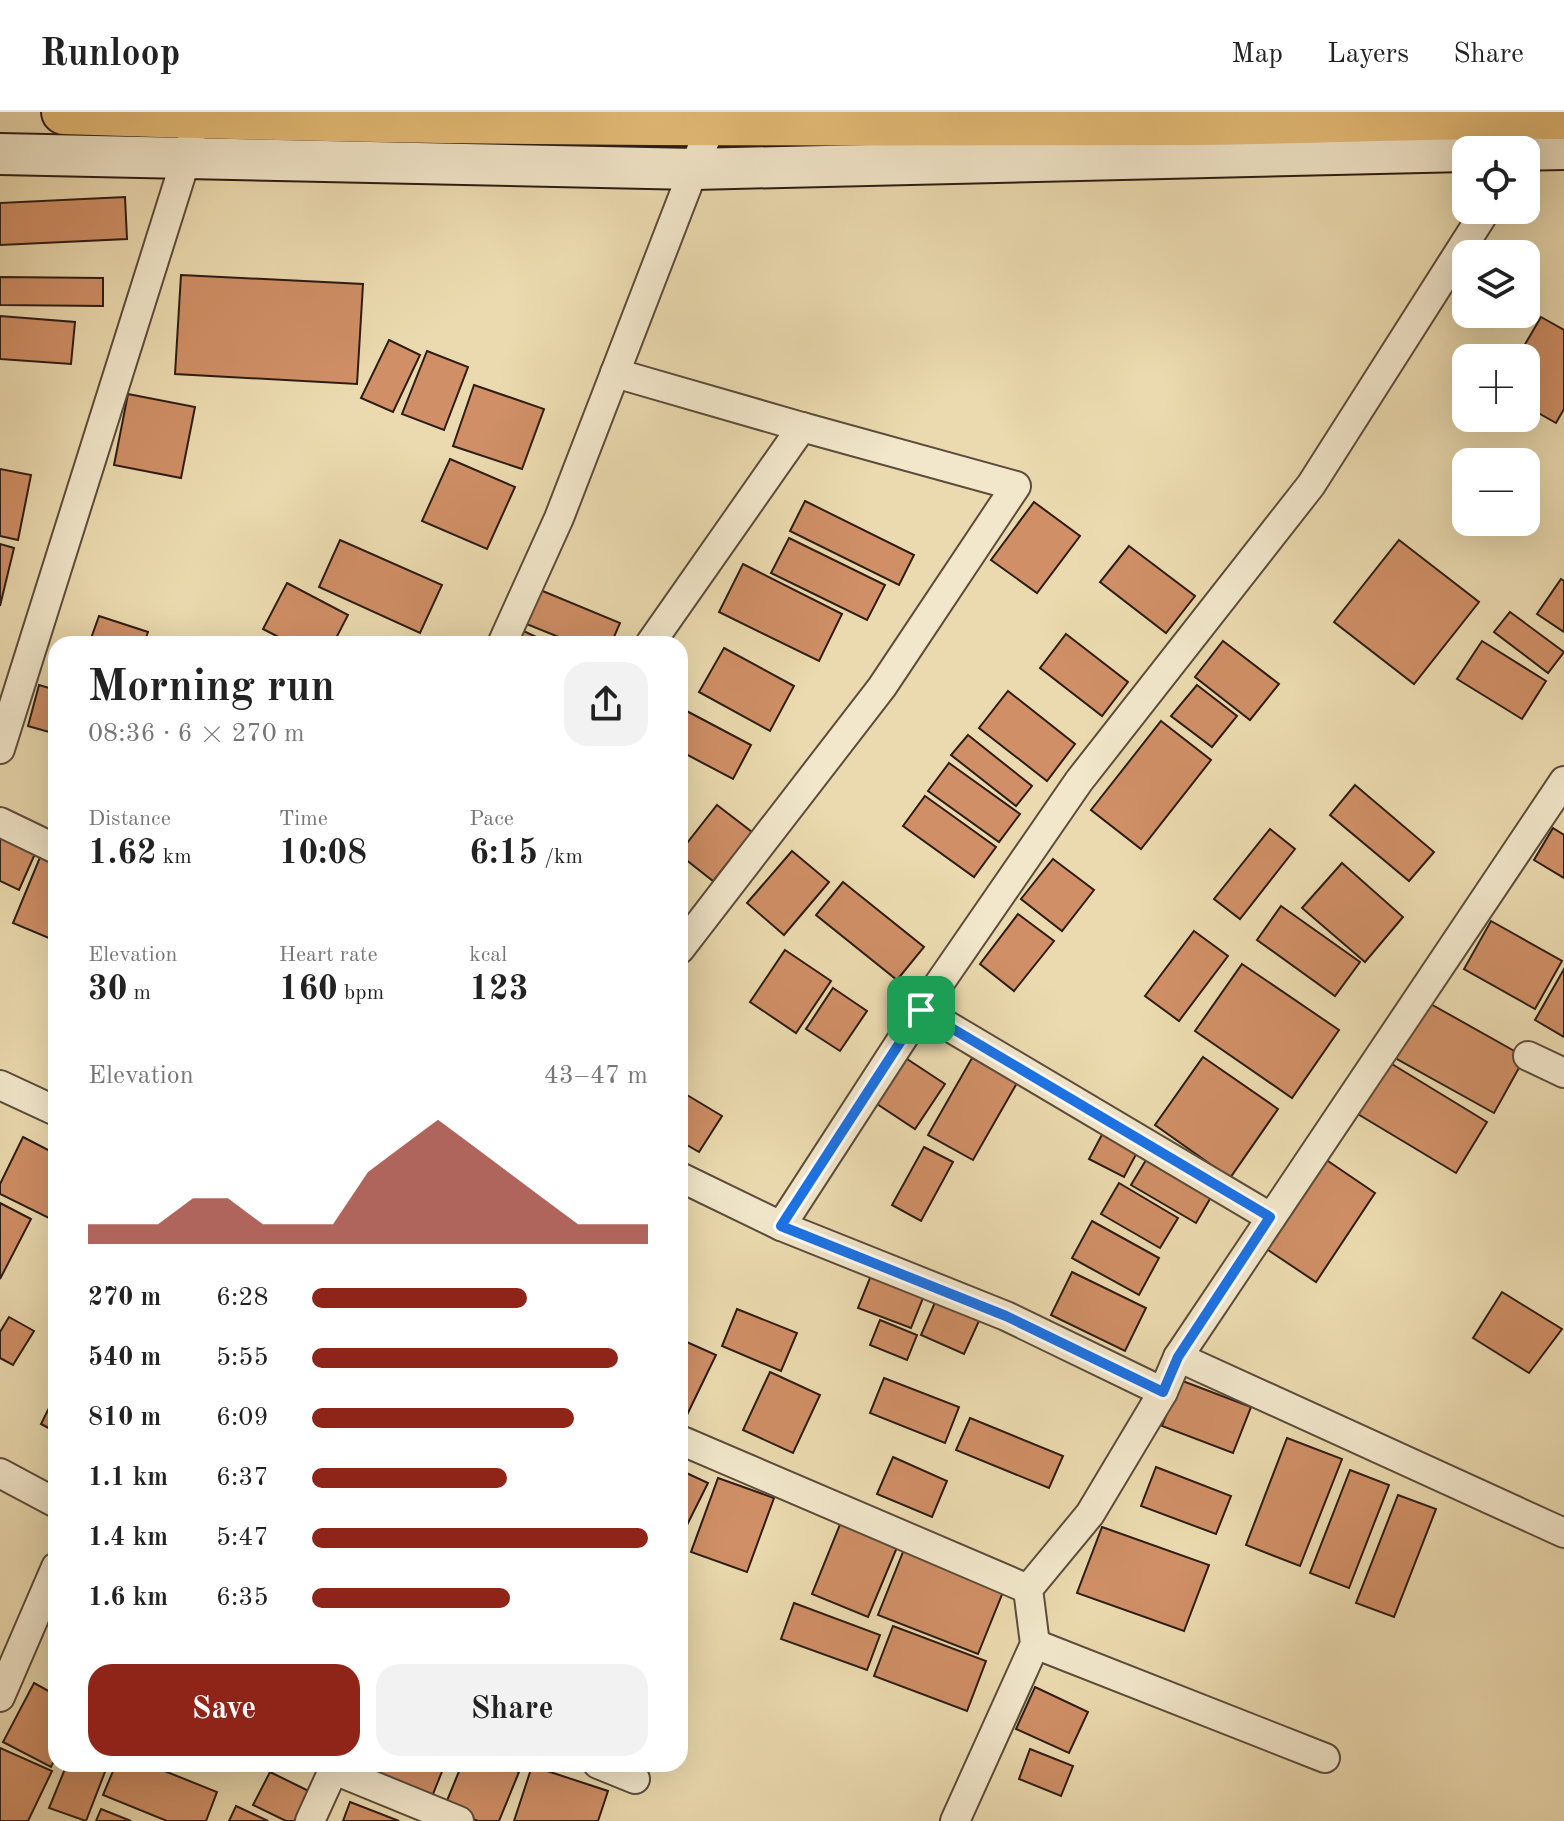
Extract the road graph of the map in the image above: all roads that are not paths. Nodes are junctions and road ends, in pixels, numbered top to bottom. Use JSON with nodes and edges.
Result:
{"nodes":[{"id":1,"x":64,"y":112,"type":"edge"},
{"id":2,"x":200,"y":117,"type":"junction"},
{"id":3,"x":712,"y":122,"type":"junction"},
{"id":4,"x":1253,"y":130,"type":"edge"},
{"id":5,"x":1184,"y":131,"type":"edge"},
{"id":6,"x":1545,"y":137,"type":"edge"},
{"id":7,"x":1452,"y":150,"type":"edge"},
{"id":8,"x":0,"y":154,"type":"edge"},
{"id":9,"x":186,"y":160,"type":"junction"},
{"id":10,"x":694,"y":169,"type":"junction"},
{"id":11,"x":1477,"y":224,"type":"edge"},
{"id":12,"x":615,"y":373,"type":"junction"},
{"id":13,"x":802,"y":427,"type":"junction"},
{"id":14,"x":506,"y":636,"type":"edge"},
{"id":15,"x":656,"y":636,"type":"edge"},
{"id":16,"x":0,"y":749,"type":"edge"},
{"id":17,"x":1564,"y":781,"type":"edge"},
{"id":18,"x":0,"y":822,"type":"edge"},
{"id":19,"x":48,"y":845,"type":"edge"},
{"id":20,"x":688,"y":939,"type":"edge"},
{"id":21,"x":921,"y":1010,"type":"junction"},
{"id":22,"x":1528,"y":1056,"type":"dead end"},
{"id":23,"x":1564,"y":1073,"type":"edge"},
{"id":24,"x":0,"y":1085,"type":"edge"},
{"id":25,"x":48,"y":1107,"type":"edge"},
{"id":26,"x":688,"y":1181,"type":"edge"},
{"id":27,"x":1270,"y":1217,"type":"junction"},
{"id":28,"x":781,"y":1226,"type":"junction"},
{"id":29,"x":1178,"y":1357,"type":"junction"},
{"id":30,"x":1163,"y":1392,"type":"junction"},
{"id":31,"x":688,"y":1443,"type":"edge"},
{"id":32,"x":0,"y":1473,"type":"edge"},
{"id":33,"x":48,"y":1499,"type":"edge"},
{"id":34,"x":1564,"y":1533,"type":"edge"},
{"id":35,"x":48,"y":1586,"type":"edge"},
{"id":36,"x":1028,"y":1589,"type":"junction"},
{"id":37,"x":1035,"y":1644,"type":"junction"},
{"id":38,"x":0,"y":1697,"type":"edge"},
{"id":39,"x":1325,"y":1758,"type":"dead end"},
{"id":40,"x":332,"y":1772,"type":"edge"},
{"id":41,"x":346,"y":1772,"type":"edge"},
{"id":42,"x":618,"y":1772,"type":"edge"},
{"id":43,"x":635,"y":1779,"type":"dead end"},
{"id":44,"x":310,"y":1821,"type":"edge"},
{"id":45,"x":459,"y":1821,"type":"edge"},
{"id":46,"x":955,"y":1821,"type":"edge"}],
"edges":[{"from":1,"to":2,"type":"highway"},
{"from":2,"to":3,"type":"highway"},
{"from":2,"to":9,"type":"street"},
{"from":3,"to":5,"type":"highway"},
{"from":3,"to":10,"type":"street"},
{"from":4,"to":5,"type":"highway"},
{"from":4,"to":6,"type":"highway"},
{"from":4,"to":7,"type":"street"},
{"from":5,"to":10,"type":"street"},
{"from":8,"to":9,"type":"street"},
{"from":9,"to":10,"type":"street"},
{"from":9,"to":16,"type":"street"},
{"from":10,"to":12,"type":"street"},
{"from":11,"to":21,"type":"street"},
{"from":12,"to":13,"type":"street"},
{"from":12,"to":14,"type":"street"},
{"from":13,"to":15,"type":"street"},
{"from":13,"to":20,"type":"street"},
{"from":17,"to":27,"type":"street"},
{"from":18,"to":19,"type":"street"},
{"from":21,"to":27,"type":"street"},
{"from":21,"to":28,"type":"street"},
{"from":22,"to":23,"type":"street"},
{"from":24,"to":25,"type":"street"},
{"from":26,"to":28,"type":"street"},
{"from":27,"to":29,"type":"street"},
{"from":28,"to":30,"type":"street"},
{"from":29,"to":30,"type":"street"},
{"from":29,"to":34,"type":"street"},
{"from":30,"to":36,"type":"street"},
{"from":31,"to":36,"type":"street"},
{"from":32,"to":33,"type":"street"},
{"from":35,"to":38,"type":"street"},
{"from":36,"to":37,"type":"street"},
{"from":37,"to":39,"type":"street"},
{"from":37,"to":46,"type":"street"},
{"from":40,"to":44,"type":"street"},
{"from":41,"to":45,"type":"street"},
{"from":42,"to":43,"type":"street"}]}
